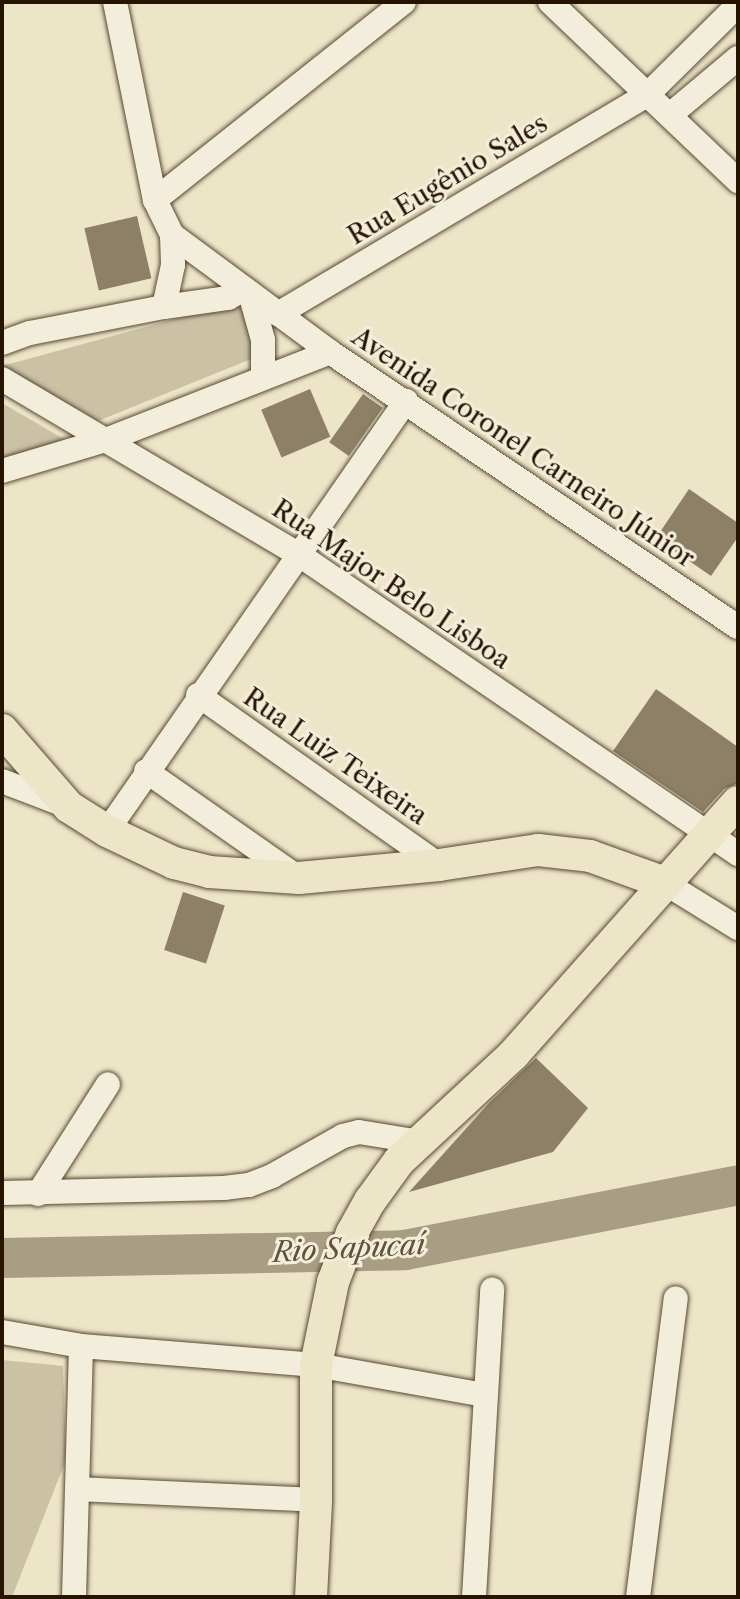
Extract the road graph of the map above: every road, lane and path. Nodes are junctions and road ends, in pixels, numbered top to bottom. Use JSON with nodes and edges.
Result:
{"nodes":[{"id":1,"x":115,"y":2,"type":"edge"},
{"id":2,"x":404,"y":2,"type":"edge"},
{"id":3,"x":550,"y":2,"type":"edge"},
{"id":4,"x":738,"y":5,"type":"edge"},
{"id":5,"x":738,"y":58,"type":"edge"},
{"id":6,"x":647,"y":95,"type":"junction"},
{"id":7,"x":670,"y":115,"type":"junction"},
{"id":8,"x":738,"y":181,"type":"edge"},
{"id":9,"x":155,"y":200,"type":"junction"},
{"id":10,"x":172,"y":235,"type":"junction"},
{"id":11,"x":247,"y":291,"type":"junction"},
{"id":12,"x":164,"y":307,"type":"junction"},
{"id":13,"x":278,"y":314,"type":"junction"},
{"id":14,"x":2,"y":343,"type":"edge"},
{"id":15,"x":330,"y":352,"type":"junction"},
{"id":16,"x":263,"y":377,"type":"junction"},
{"id":17,"x":2,"y":379,"type":"edge"},
{"id":18,"x":406,"y":401,"type":"junction"},
{"id":19,"x":106,"y":440,"type":"junction"},
{"id":20,"x":2,"y":471,"type":"edge"},
{"id":21,"x":298,"y":554,"type":"junction"},
{"id":22,"x":738,"y":627,"type":"edge"},
{"id":23,"x":198,"y":695,"type":"junction"},
{"id":24,"x":2,"y":730,"type":"edge"},
{"id":25,"x":146,"y":771,"type":"junction"},
{"id":26,"x":2,"y":781,"type":"edge"},
{"id":27,"x":738,"y":802,"type":"edge"},
{"id":28,"x":69,"y":807,"type":"junction"},
{"id":29,"x":107,"y":831,"type":"junction"},
{"id":30,"x":709,"y":833,"type":"junction"},
{"id":31,"x":738,"y":854,"type":"edge"},
{"id":32,"x":439,"y":865,"type":"junction"},
{"id":33,"x":299,"y":878,"type":"junction"},
{"id":34,"x":665,"y":883,"type":"junction"},
{"id":35,"x":738,"y":928,"type":"edge"},
{"id":36,"x":108,"y":1084,"type":"dead end"},
{"id":37,"x":410,"y":1151,"type":"junction"},
{"id":38,"x":2,"y":1193,"type":"edge"},
{"id":39,"x":38,"y":1194,"type":"junction"},
{"id":40,"x":492,"y":1290,"type":"dead end"},
{"id":41,"x":676,"y":1298,"type":"dead end"},
{"id":42,"x":2,"y":1332,"type":"edge"},
{"id":43,"x":81,"y":1346,"type":"junction"},
{"id":44,"x":316,"y":1365,"type":"junction"},
{"id":45,"x":485,"y":1395,"type":"junction"},
{"id":46,"x":77,"y":1489,"type":"junction"},
{"id":47,"x":316,"y":1500,"type":"junction"},
{"id":48,"x":74,"y":1597,"type":"edge"},
{"id":49,"x":311,"y":1597,"type":"edge"},
{"id":50,"x":474,"y":1597,"type":"edge"},
{"id":51,"x":638,"y":1597,"type":"edge"}],
"edges":[{"from":1,"to":9,"type":"street"},
{"from":2,"to":9,"type":"street"},
{"from":3,"to":6,"type":"street"},
{"from":4,"to":6,"type":"street","name":"Rua Eugênio Sales"},
{"from":5,"to":7,"type":"street"},
{"from":6,"to":7,"type":"street"},
{"from":6,"to":13,"type":"street","name":"Rua Eugênio Sales"},
{"from":7,"to":8,"type":"street"},
{"from":9,"to":10,"type":"street"},
{"from":10,"to":11,"type":"street","name":"Avenida Coronel Carneiro Júnior"},
{"from":10,"to":12,"type":"street"},
{"from":11,"to":12,"type":"street"},
{"from":11,"to":13,"type":"street","name":"Avenida Coronel Carneiro Júnior"},
{"from":11,"to":16,"type":"street"},
{"from":12,"to":14,"type":"street"},
{"from":13,"to":15,"type":"street","name":"Avenida Coronel Carneiro Júnior"},
{"from":15,"to":16,"type":"street"},
{"from":15,"to":18,"type":"street","name":"Avenida Coronel Carneiro Júnior"},
{"from":16,"to":19,"type":"street"},
{"from":17,"to":19,"type":"street","name":"Rua Major Belo Lisboa"},
{"from":18,"to":21,"type":"street"},
{"from":18,"to":22,"type":"street","name":"Avenida Coronel Carneiro Júnior"},
{"from":19,"to":20,"type":"street"},
{"from":19,"to":21,"type":"street","name":"Rua Major Belo Lisboa"},
{"from":21,"to":23,"type":"street"},
{"from":21,"to":30,"type":"street","name":"Rua Major Belo Lisboa"},
{"from":23,"to":25,"type":"street"},
{"from":23,"to":32,"type":"street","name":"Rua Luiz Teixeira"},
{"from":24,"to":28,"type":"main road"},
{"from":25,"to":29,"type":"street"},
{"from":25,"to":33,"type":"street"},
{"from":26,"to":28,"type":"street"},
{"from":27,"to":30,"type":"main road"},
{"from":28,"to":29,"type":"main road"},
{"from":29,"to":33,"type":"main road"},
{"from":30,"to":31,"type":"street","name":"Rua Major Belo Lisboa"},
{"from":30,"to":34,"type":"main road"},
{"from":32,"to":33,"type":"main road"},
{"from":32,"to":34,"type":"main road"},
{"from":34,"to":35,"type":"street"},
{"from":34,"to":37,"type":"main road"},
{"from":36,"to":39,"type":"street"},
{"from":37,"to":39,"type":"street"},
{"from":37,"to":44,"type":"main road"},
{"from":38,"to":39,"type":"street"},
{"from":40,"to":45,"type":"street"},
{"from":41,"to":51,"type":"street"},
{"from":42,"to":43,"type":"street"},
{"from":43,"to":44,"type":"street"},
{"from":43,"to":46,"type":"street"},
{"from":44,"to":45,"type":"street"},
{"from":44,"to":47,"type":"main road"},
{"from":45,"to":50,"type":"street"},
{"from":46,"to":47,"type":"street"},
{"from":46,"to":48,"type":"street"},
{"from":47,"to":49,"type":"main road"}]}
